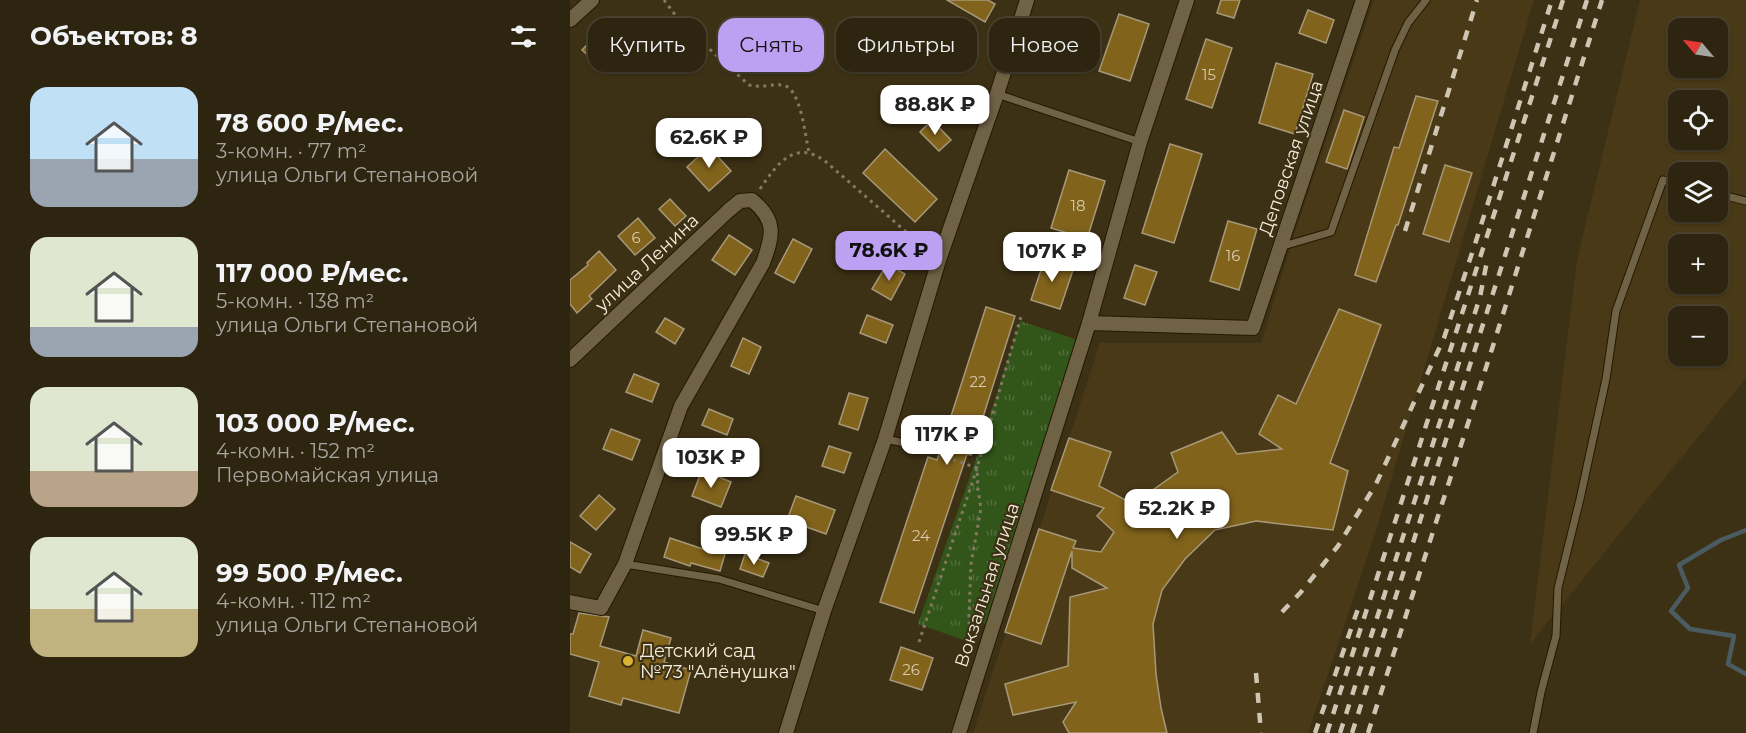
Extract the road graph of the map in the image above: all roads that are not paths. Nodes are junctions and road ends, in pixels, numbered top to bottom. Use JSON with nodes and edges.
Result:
{"nodes":[{"id":1,"x":592,"y":0,"type":"edge"},
{"id":2,"x":1187,"y":0,"type":"edge"},
{"id":3,"x":1363,"y":0,"type":"edge"},
{"id":4,"x":1426,"y":0,"type":"edge"},
{"id":5,"x":1021,"y":2,"type":"edge"},
{"id":6,"x":570,"y":20,"type":"edge"},
{"id":7,"x":997,"y":94,"type":"junction"},
{"id":8,"x":1140,"y":142,"type":"junction"},
{"id":9,"x":1668,"y":181,"type":"edge"},
{"id":10,"x":1728,"y":196,"type":"edge"},
{"id":11,"x":1746,"y":201,"type":"edge"},
{"id":12,"x":1280,"y":247,"type":"junction"},
{"id":13,"x":1089,"y":323,"type":"junction"},
{"id":14,"x":570,"y":360,"type":"edge"},
{"id":15,"x":885,"y":439,"type":"junction"},
{"id":16,"x":910,"y":444,"type":"road end"},
{"id":17,"x":626,"y":564,"type":"junction"},
{"id":18,"x":570,"y":602,"type":"edge"},
{"id":19,"x":824,"y":611,"type":"junction"},
{"id":20,"x":786,"y":733,"type":"edge"},
{"id":21,"x":959,"y":733,"type":"edge"},
{"id":22,"x":1533,"y":733,"type":"edge"}],
"edges":[{"from":1,"to":6,"type":"street"},
{"from":2,"to":8,"type":"street","name":"Вокзальная улица"},
{"from":3,"to":12,"type":"street","name":"Деповская улица"},
{"from":4,"to":12,"type":"lane"},
{"from":5,"to":7,"type":"street"},
{"from":7,"to":8,"type":"lane"},
{"from":7,"to":15,"type":"street"},
{"from":8,"to":13,"type":"street","name":"Вокзальная улица"},
{"from":9,"to":22,"type":"lane"},
{"from":10,"to":11,"type":"lane"},
{"from":12,"to":13,"type":"street","name":"Деповская улица"},
{"from":13,"to":21,"type":"street","name":"Вокзальная улица"},
{"from":14,"to":17,"type":"street","name":"улица Ленина"},
{"from":15,"to":16,"type":"lane"},
{"from":15,"to":19,"type":"street"},
{"from":17,"to":18,"type":"street"},
{"from":17,"to":19,"type":"lane"},
{"from":19,"to":20,"type":"street"}]}
